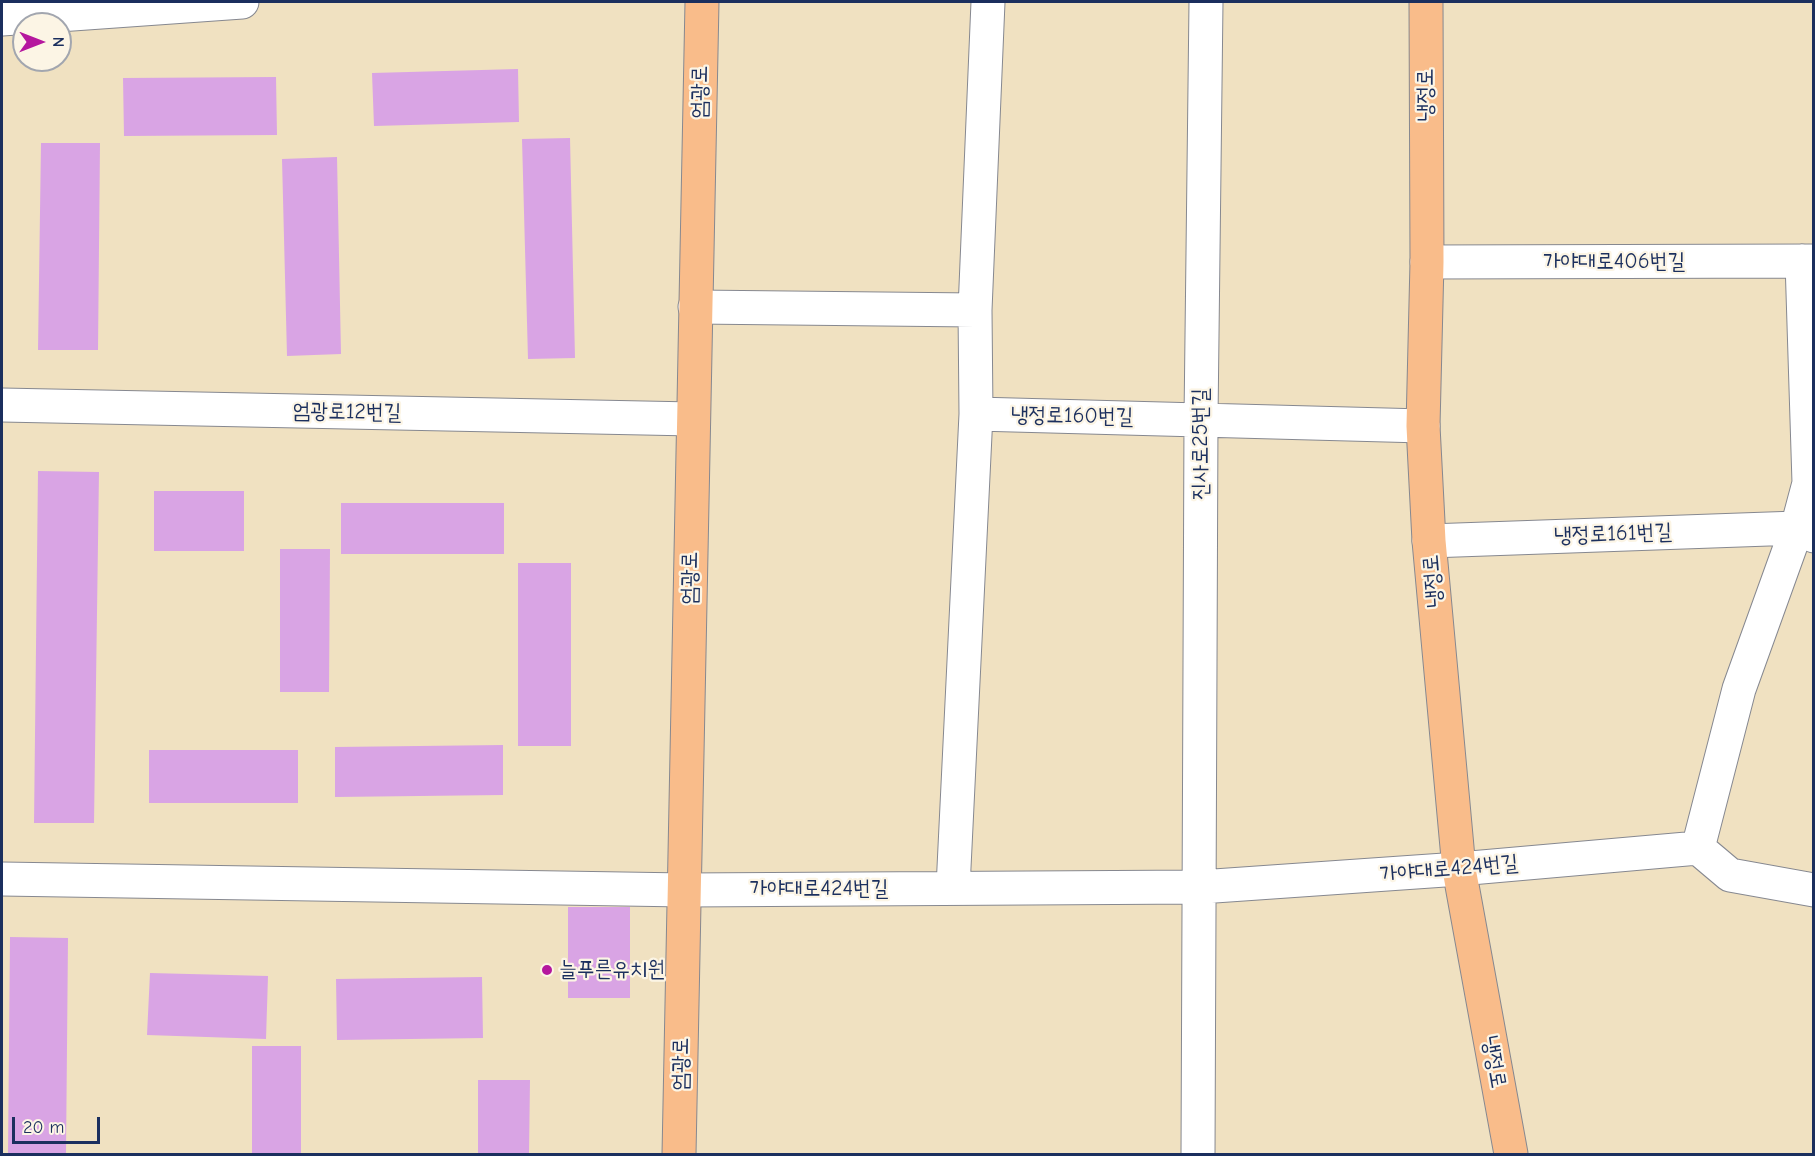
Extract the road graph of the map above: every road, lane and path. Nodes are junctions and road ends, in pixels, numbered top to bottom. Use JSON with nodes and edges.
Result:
{"nodes":[{"id":1,"x":242,"y":2,"type":"edge"},
{"id":2,"x":702,"y":2,"type":"edge"},
{"id":3,"x":988,"y":2,"type":"edge"},
{"id":4,"x":1206,"y":2,"type":"edge"},
{"id":5,"x":1426,"y":2,"type":"edge"},
{"id":6,"x":189,"y":3,"type":"edge"},
{"id":7,"x":2,"y":19,"type":"edge"},
{"id":8,"x":1808,"y":261,"type":"edge"},
{"id":9,"x":1427,"y":262,"type":"junction"},
{"id":10,"x":696,"y":307,"type":"junction"},
{"id":11,"x":975,"y":310,"type":"junction"},
{"id":12,"x":2,"y":405,"type":"edge"},
{"id":13,"x":976,"y":414,"type":"junction"},
{"id":14,"x":693,"y":419,"type":"junction"},
{"id":15,"x":1201,"y":419,"type":"junction"},
{"id":16,"x":1423,"y":426,"type":"junction"},
{"id":17,"x":1805,"y":532,"type":"edge"},
{"id":18,"x":1429,"y":541,"type":"junction"},
{"id":19,"x":1698,"y":848,"type":"junction"},
{"id":20,"x":1459,"y":869,"type":"junction"},
{"id":21,"x":2,"y":879,"type":"edge"},
{"id":22,"x":1200,"y":887,"type":"junction"},
{"id":23,"x":953,"y":888,"type":"junction"},
{"id":24,"x":685,"y":890,"type":"junction"},
{"id":25,"x":1814,"y":890,"type":"edge"},
{"id":26,"x":679,"y":1155,"type":"edge"},
{"id":27,"x":1198,"y":1155,"type":"edge"},
{"id":28,"x":1511,"y":1155,"type":"edge"}],
"edges":[{"from":1,"to":6,"type":"street"},
{"from":2,"to":10,"type":"main road","name":"엄광로"},
{"from":3,"to":11,"type":"street"},
{"from":4,"to":15,"type":"street","name":"진사로25번길"},
{"from":5,"to":9,"type":"main road","name":"냉정로"},
{"from":6,"to":7,"type":"street"},
{"from":8,"to":9,"type":"street","name":"가야대로406번길"},
{"from":8,"to":17,"type":"street","name":"가야대로406번길"},
{"from":9,"to":16,"type":"main road","name":"냉정로"},
{"from":10,"to":11,"type":"street"},
{"from":10,"to":14,"type":"main road","name":"엄광로"},
{"from":11,"to":13,"type":"street"},
{"from":12,"to":14,"type":"street","name":"엄광로12번길"},
{"from":13,"to":15,"type":"street","name":"냉정로160번길"},
{"from":13,"to":23,"type":"street"},
{"from":14,"to":24,"type":"main road","name":"엄광로"},
{"from":15,"to":16,"type":"street","name":"냉정로160번길"},
{"from":15,"to":22,"type":"street","name":"진사로25번길"},
{"from":16,"to":18,"type":"main road","name":"냉정로"},
{"from":17,"to":18,"type":"street","name":"냉정로161번길"},
{"from":17,"to":19,"type":"street"},
{"from":18,"to":20,"type":"main road","name":"냉정로"},
{"from":19,"to":20,"type":"street","name":"가야대로424번길"},
{"from":19,"to":25,"type":"street"},
{"from":20,"to":22,"type":"street","name":"가야대로424번길"},
{"from":20,"to":28,"type":"main road","name":"냉정로"},
{"from":21,"to":24,"type":"street","name":"가야대로424번길"},
{"from":22,"to":23,"type":"street","name":"가야대로424번길"},
{"from":22,"to":27,"type":"street"},
{"from":23,"to":24,"type":"street","name":"가야대로424번길"},
{"from":24,"to":26,"type":"main road","name":"엄광로"}]}
